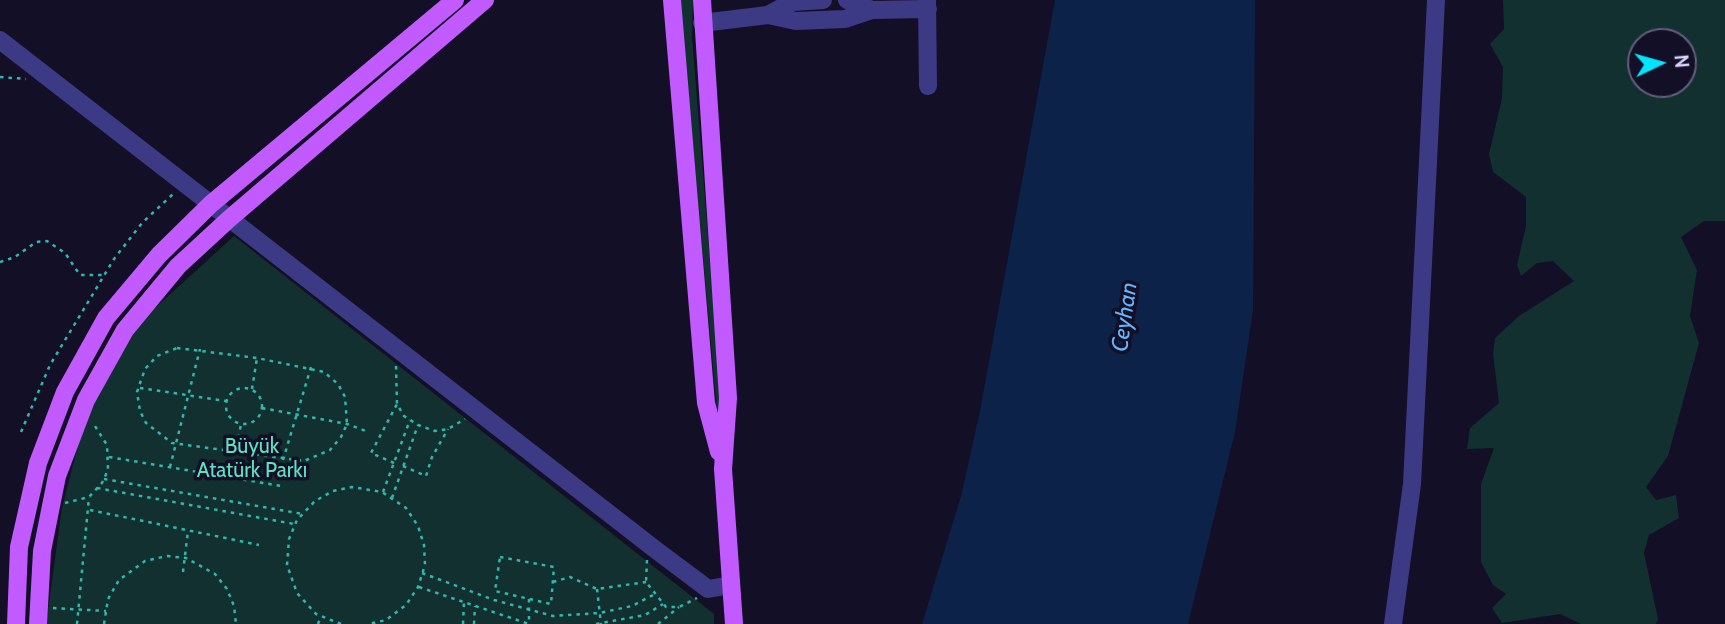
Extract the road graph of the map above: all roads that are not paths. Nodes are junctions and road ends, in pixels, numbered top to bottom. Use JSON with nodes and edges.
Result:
{"nodes":[{"id":1,"x":455,"y":0,"type":"edge"},
{"id":2,"x":485,"y":0,"type":"edge"},
{"id":3,"x":672,"y":0,"type":"edge"},
{"id":4,"x":823,"y":0,"type":"edge"},
{"id":5,"x":847,"y":0,"type":"edge"},
{"id":6,"x":1436,"y":0,"type":"edge"},
{"id":7,"x":705,"y":1,"type":"edge"},
{"id":8,"x":928,"y":5,"type":"edge"},
{"id":9,"x":872,"y":10,"type":"junction"},
{"id":10,"x":768,"y":15,"type":"junction"},
{"id":11,"x":702,"y":23,"type":"junction"},
{"id":12,"x":0,"y":40,"type":"edge"},
{"id":13,"x":928,"y":86,"type":"dead end"},
{"id":14,"x":211,"y":204,"type":"junction"},
{"id":15,"x":229,"y":219,"type":"junction"},
{"id":16,"x":723,"y":469,"type":"junction"},
{"id":17,"x":731,"y":586,"type":"junction"},
{"id":18,"x":43,"y":620,"type":"edge"},
{"id":19,"x":16,"y":624,"type":"edge"},
{"id":20,"x":734,"y":624,"type":"edge"},
{"id":21,"x":1393,"y":624,"type":"edge"}],
"edges":[{"from":1,"to":14,"type":"main road"},
{"from":2,"to":15,"type":"main road"},
{"from":3,"to":16,"type":"main road"},
{"from":4,"to":10,"type":"street"},
{"from":5,"to":9,"type":"street"},
{"from":6,"to":21,"type":"street"},
{"from":7,"to":11,"type":"main road"},
{"from":8,"to":9,"type":"street"},
{"from":8,"to":13,"type":"street"},
{"from":9,"to":10,"type":"street"},
{"from":10,"to":11,"type":"street"},
{"from":11,"to":16,"type":"main road"},
{"from":12,"to":14,"type":"street"},
{"from":14,"to":15,"type":"street"},
{"from":14,"to":19,"type":"main road"},
{"from":15,"to":17,"type":"street"},
{"from":15,"to":18,"type":"main road"},
{"from":16,"to":17,"type":"main road"},
{"from":17,"to":20,"type":"main road"}]}
